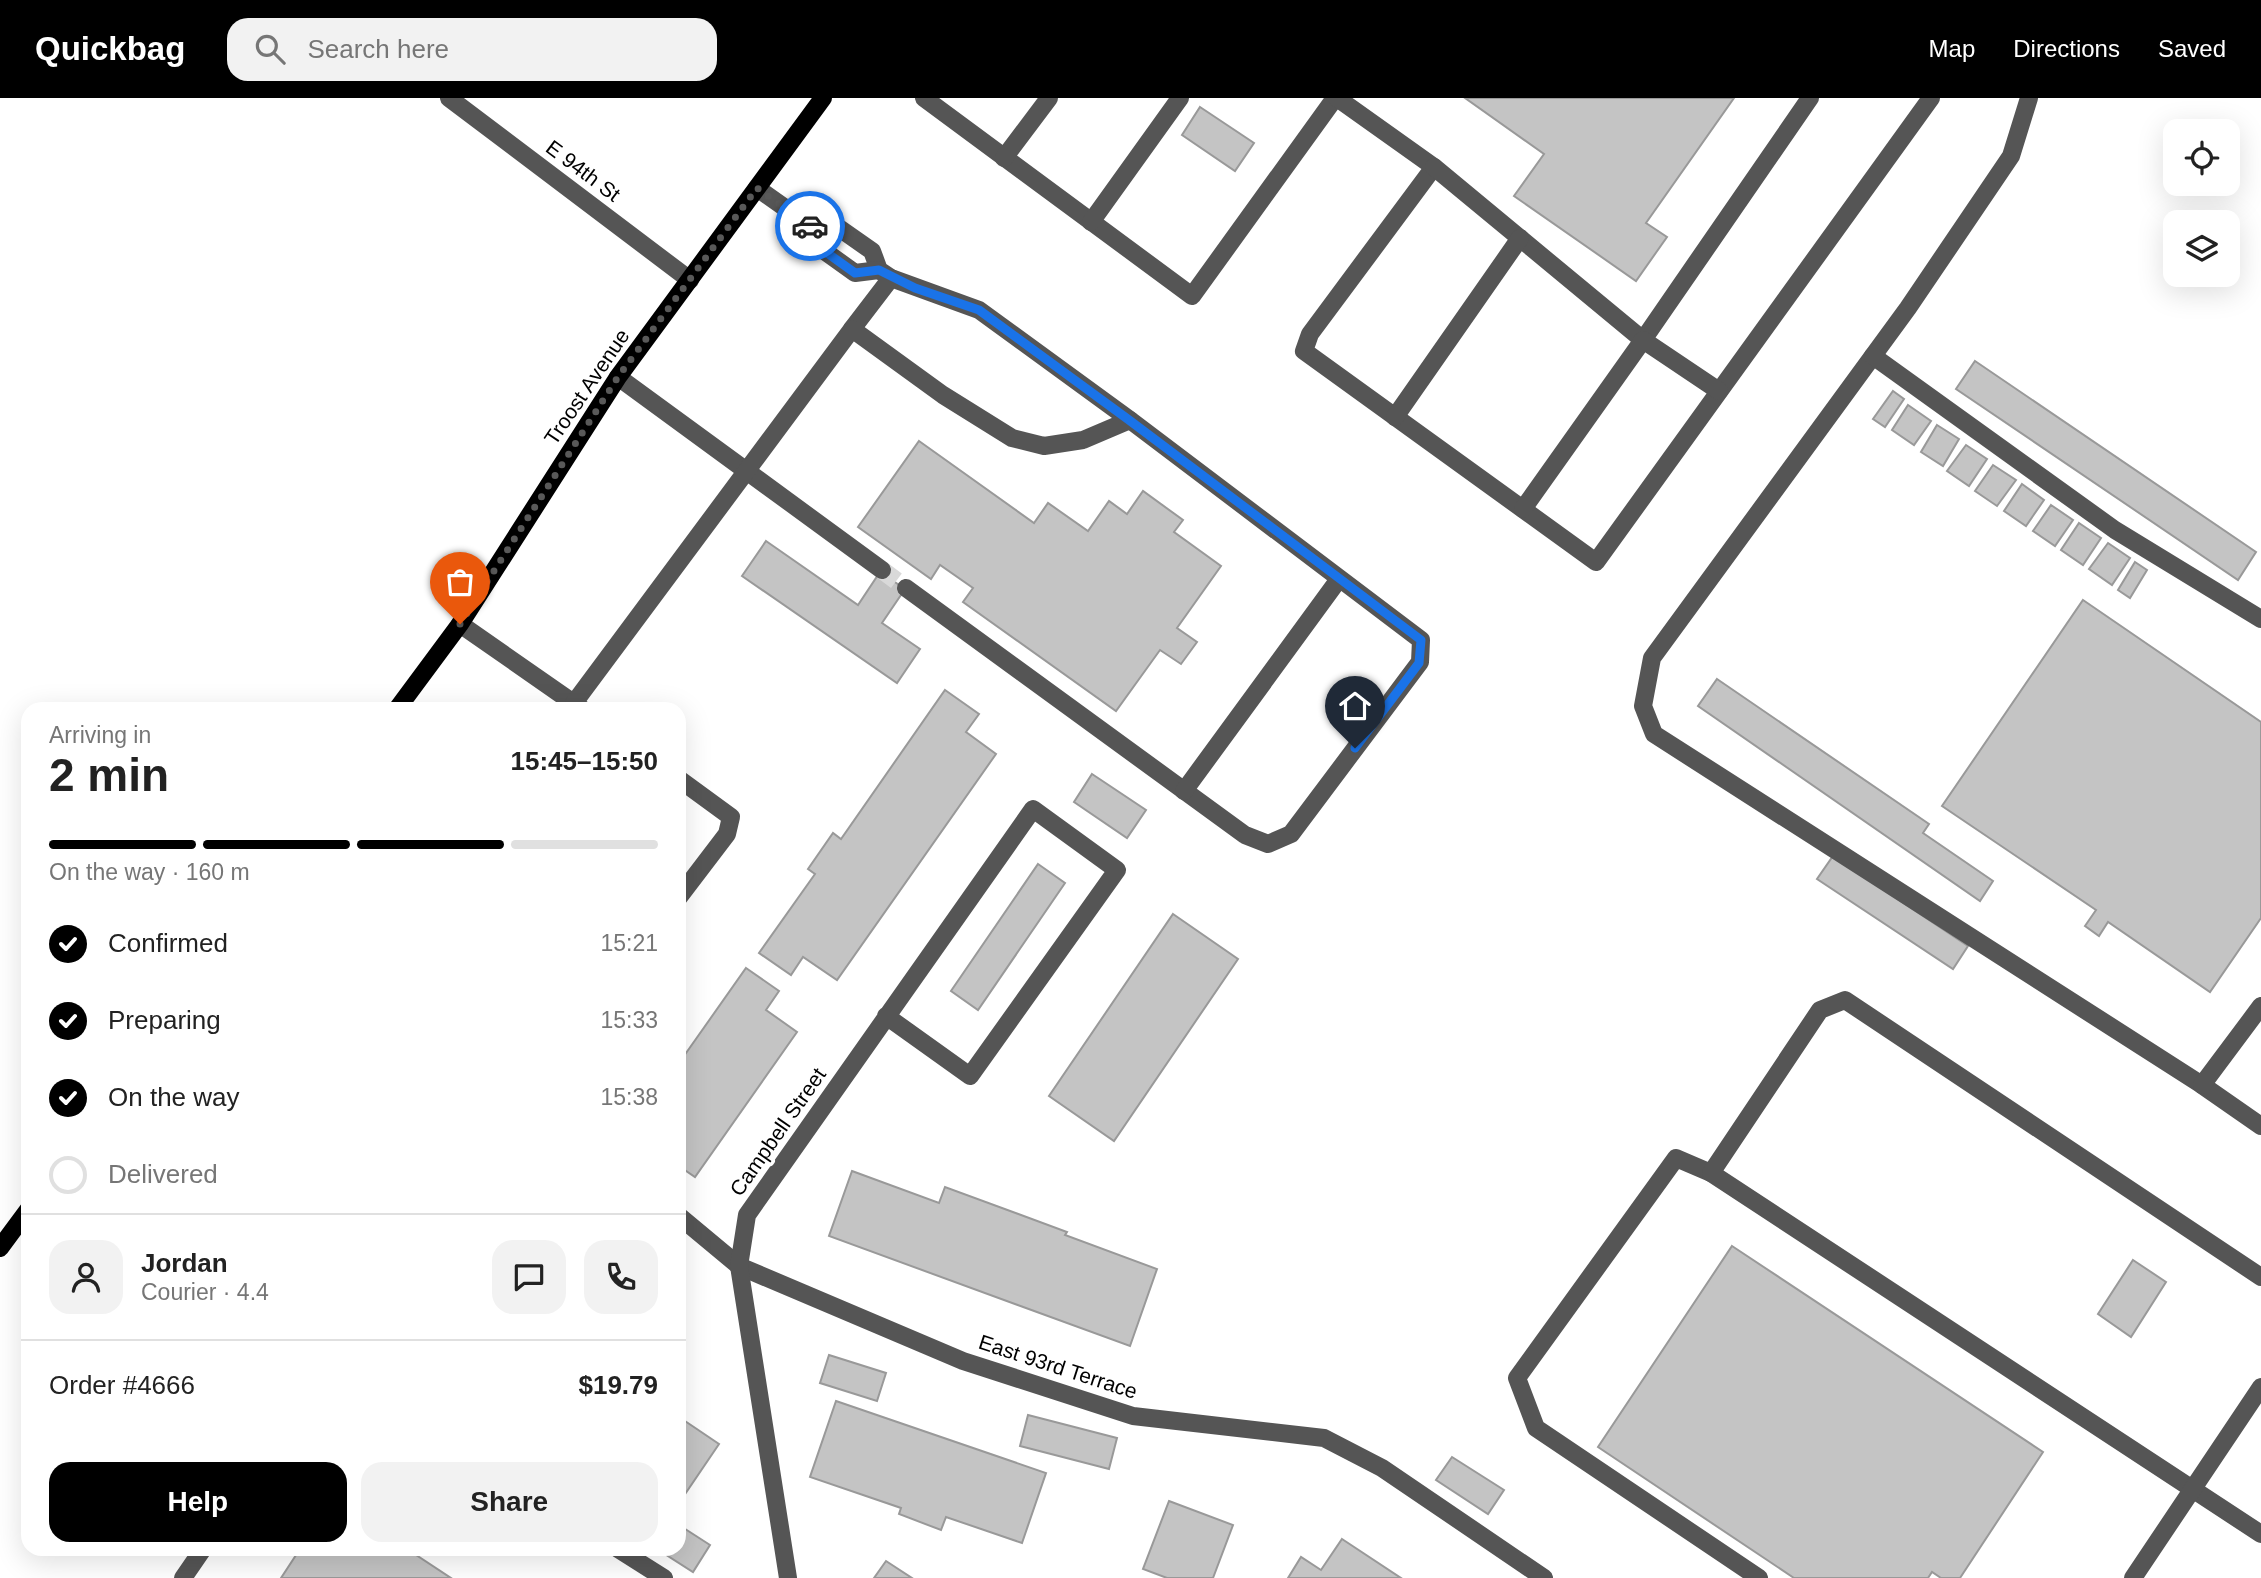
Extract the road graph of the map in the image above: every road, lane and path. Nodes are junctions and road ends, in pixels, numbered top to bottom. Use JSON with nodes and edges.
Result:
{"nodes":[{"id":1,"x":449,"y":98,"type":"edge"},
{"id":2,"x":823,"y":98,"type":"edge"},
{"id":3,"x":924,"y":98,"type":"edge"},
{"id":4,"x":1049,"y":98,"type":"edge"},
{"id":5,"x":1180,"y":98,"type":"edge"},
{"id":6,"x":1336,"y":98,"type":"edge"},
{"id":7,"x":1810,"y":98,"type":"edge"},
{"id":8,"x":1931,"y":98,"type":"edge"},
{"id":9,"x":2029,"y":98,"type":"edge"},
{"id":10,"x":1004,"y":158,"type":"junction"},
{"id":11,"x":1434,"y":167,"type":"junction"},
{"id":12,"x":757,"y":188,"type":"junction"},
{"id":13,"x":1091,"y":222,"type":"junction"},
{"id":14,"x":815,"y":229,"type":"junction"},
{"id":15,"x":1520,"y":238,"type":"junction"},
{"id":16,"x":885,"y":274,"type":"junction"},
{"id":17,"x":690,"y":280,"type":"junction"},
{"id":18,"x":852,"y":329,"type":"junction"},
{"id":19,"x":1643,"y":340,"type":"junction"},
{"id":20,"x":1873,"y":356,"type":"junction"},
{"id":21,"x":618,"y":377,"type":"junction"},
{"id":22,"x":1719,"y":391,"type":"junction"},
{"id":23,"x":1395,"y":417,"type":"junction"},
{"id":24,"x":1129,"y":420,"type":"junction"},
{"id":25,"x":748,"y":472,"type":"junction"},
{"id":26,"x":1523,"y":509,"type":"junction"},
{"id":27,"x":882,"y":570,"type":"tunnel mouth"},
{"id":28,"x":1339,"y":579,"type":"junction"},
{"id":29,"x":906,"y":588,"type":"tunnel mouth"},
{"id":30,"x":2261,"y":619,"type":"edge"},
{"id":31,"x":460,"y":624,"type":"junction"},
{"id":32,"x":402,"y":702,"type":"edge"},
{"id":33,"x":572,"y":702,"type":"edge"},
{"id":34,"x":581,"y":702,"type":"edge"},
{"id":35,"x":686,"y":784,"type":"edge"},
{"id":36,"x":1184,"y":791,"type":"junction"},
{"id":37,"x":686,"y":888,"type":"edge"},
{"id":38,"x":2261,"y":1006,"type":"edge"},
{"id":39,"x":886,"y":1016,"type":"junction"},
{"id":40,"x":2202,"y":1085,"type":"junction"},
{"id":41,"x":2261,"y":1126,"type":"edge"},
{"id":42,"x":1711,"y":1173,"type":"junction"},
{"id":43,"x":21,"y":1220,"type":"edge"},
{"id":44,"x":686,"y":1222,"type":"edge"},
{"id":45,"x":0,"y":1248,"type":"edge"},
{"id":46,"x":739,"y":1266,"type":"junction"},
{"id":47,"x":2261,"y":1277,"type":"edge"},
{"id":48,"x":2261,"y":1387,"type":"edge"},
{"id":49,"x":2193,"y":1490,"type":"junction"},
{"id":50,"x":2261,"y":1534,"type":"edge"},
{"id":51,"x":198,"y":1556,"type":"edge"},
{"id":52,"x":629,"y":1556,"type":"edge"},
{"id":53,"x":183,"y":1578,"type":"edge"},
{"id":54,"x":664,"y":1578,"type":"edge"},
{"id":55,"x":788,"y":1578,"type":"edge"},
{"id":56,"x":1544,"y":1578,"type":"edge"},
{"id":57,"x":1759,"y":1578,"type":"edge"},
{"id":58,"x":2133,"y":1578,"type":"edge"}],
"edges":[{"from":1,"to":17,"type":"street","name":"E 94th St"},
{"from":2,"to":12,"type":"main road","name":"Troost Avenue"},
{"from":3,"to":10,"type":"street"},
{"from":4,"to":10,"type":"street"},
{"from":5,"to":13,"type":"street"},
{"from":6,"to":11,"type":"street"},
{"from":6,"to":13,"type":"street"},
{"from":7,"to":19,"type":"street"},
{"from":8,"to":22,"type":"street"},
{"from":9,"to":20,"type":"street"},
{"from":10,"to":13,"type":"street"},
{"from":11,"to":15,"type":"street"},
{"from":11,"to":23,"type":"street"},
{"from":12,"to":14,"type":"street"},
{"from":12,"to":17,"type":"main road","name":"Troost Avenue"},
{"from":14,"to":16,"type":"street"},
{"from":14,"to":16,"type":"street"},
{"from":15,"to":19,"type":"street"},
{"from":15,"to":23,"type":"street"},
{"from":16,"to":18,"type":"street"},
{"from":16,"to":24,"type":"street"},
{"from":17,"to":21,"type":"main road","name":"Troost Avenue"},
{"from":18,"to":24,"type":"street"},
{"from":18,"to":25,"type":"street"},
{"from":19,"to":22,"type":"street"},
{"from":19,"to":26,"type":"street"},
{"from":20,"to":30,"type":"street"},
{"from":20,"to":40,"type":"street"},
{"from":21,"to":25,"type":"street"},
{"from":21,"to":31,"type":"main road","name":"Troost Avenue"},
{"from":22,"to":26,"type":"street"},
{"from":23,"to":26,"type":"street"},
{"from":24,"to":28,"type":"street"},
{"from":25,"to":27,"type":"street"},
{"from":25,"to":34,"type":"street"},
{"from":28,"to":36,"type":"street"},
{"from":28,"to":36,"type":"street"},
{"from":29,"to":36,"type":"street"},
{"from":31,"to":32,"type":"main road","name":"Troost Avenue"},
{"from":31,"to":33,"type":"street"},
{"from":35,"to":37,"type":"street"},
{"from":38,"to":40,"type":"street"},
{"from":39,"to":39,"type":"street","name":"Campbell Street"},
{"from":39,"to":46,"type":"street","name":"Campbell Street"},
{"from":40,"to":41,"type":"street"},
{"from":42,"to":47,"type":"street"},
{"from":42,"to":49,"type":"street"},
{"from":42,"to":57,"type":"street"},
{"from":43,"to":45,"type":"main road"},
{"from":44,"to":46,"type":"street","name":"East 93rd Terrace"},
{"from":46,"to":55,"type":"street","name":"Campbell Street"},
{"from":46,"to":56,"type":"street","name":"East 93rd Terrace"},
{"from":48,"to":49,"type":"street"},
{"from":49,"to":50,"type":"street"},
{"from":49,"to":58,"type":"street"},
{"from":51,"to":53,"type":"street"},
{"from":52,"to":54,"type":"street"}]}
